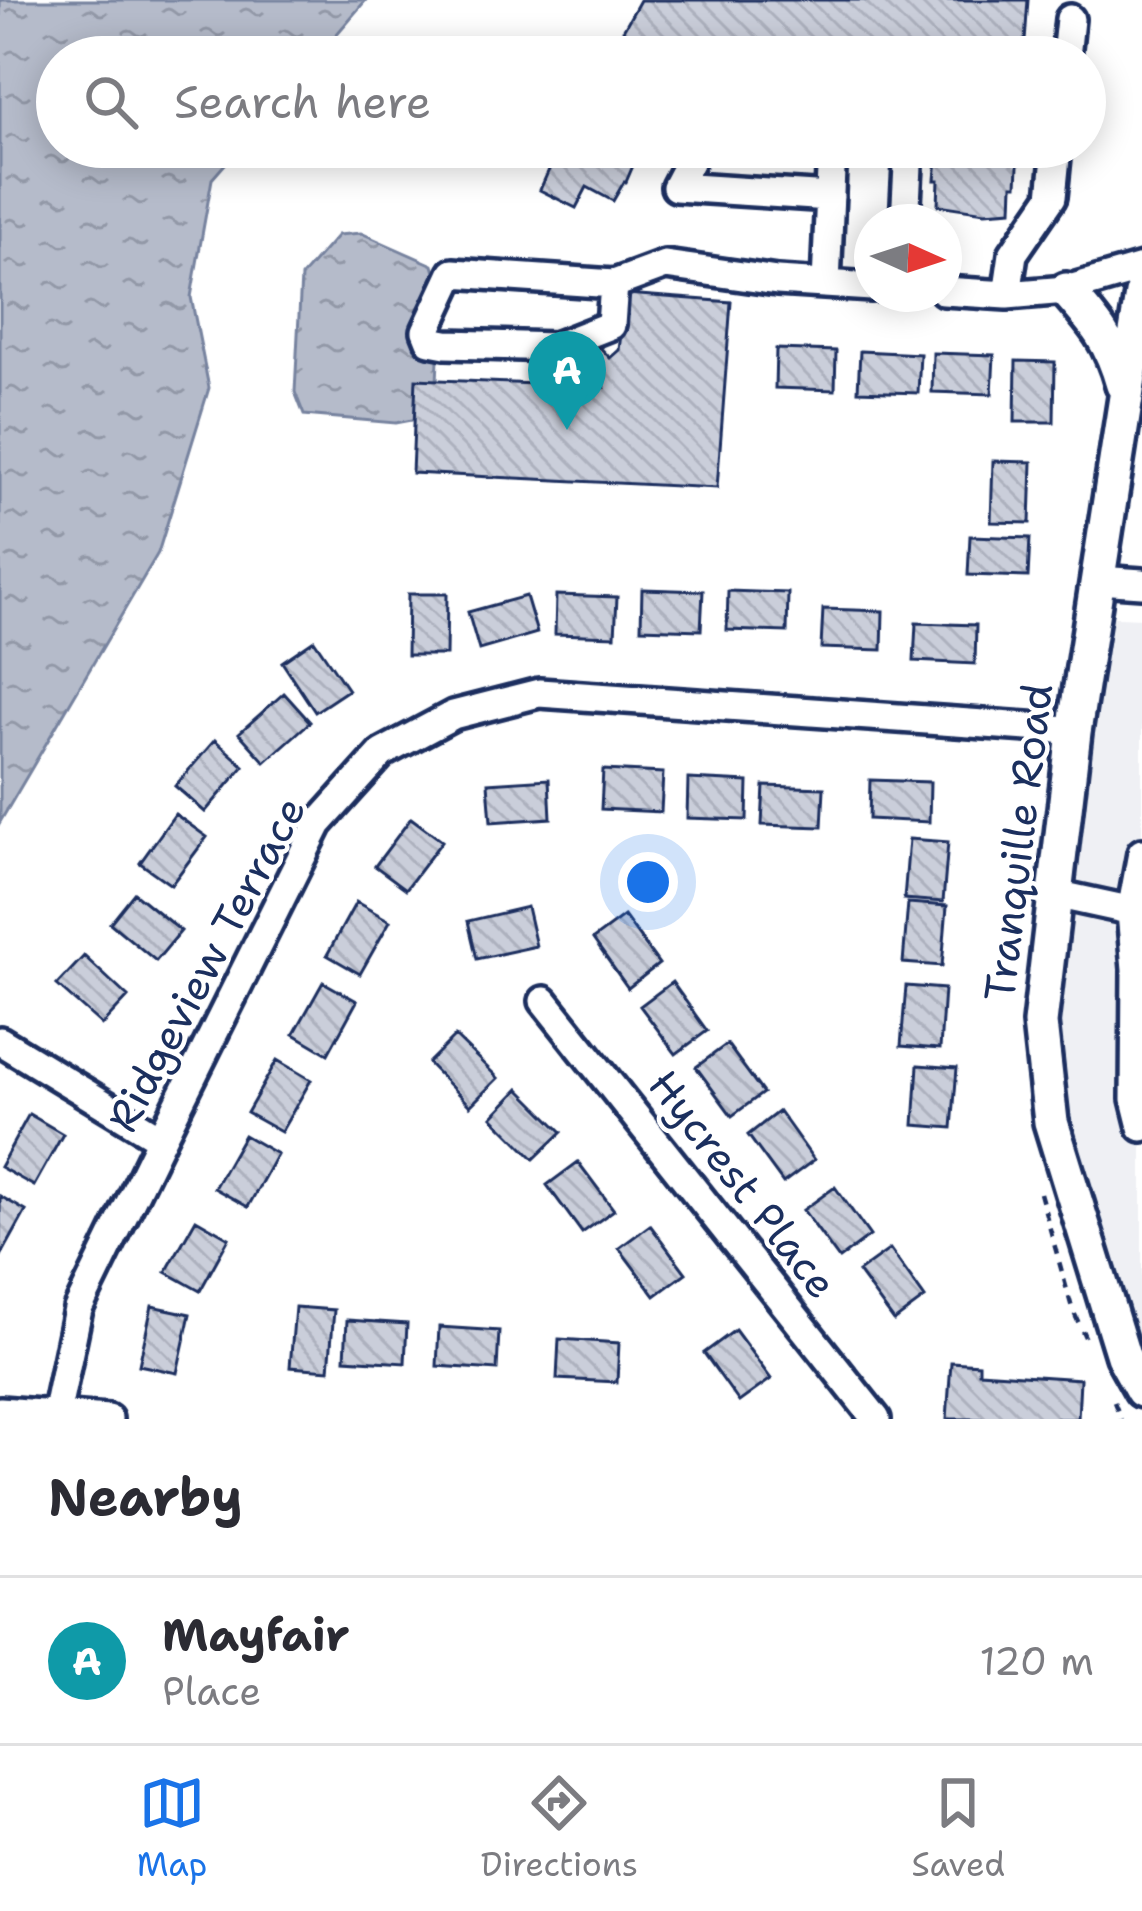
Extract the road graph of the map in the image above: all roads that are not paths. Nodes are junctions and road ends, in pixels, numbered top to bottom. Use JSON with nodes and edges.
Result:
{"nodes":[{"id":1,"x":1070,"y":19,"type":"dead end"},
{"id":2,"x":1068,"y":36,"type":"edge"},
{"id":3,"x":686,"y":168,"type":"edge"},
{"id":4,"x":831,"y":168,"type":"edge"},
{"id":5,"x":908,"y":168,"type":"edge"},
{"id":6,"x":1055,"y":168,"type":"edge"},
{"id":7,"x":830,"y":197,"type":"junction"},
{"id":8,"x":906,"y":204,"type":"edge"},
{"id":9,"x":1142,"y":268,"type":"edge"},
{"id":10,"x":614,"y":284,"type":"junction"},
{"id":11,"x":826,"y":284,"type":"junction"},
{"id":12,"x":854,"y":286,"type":"edge"},
{"id":13,"x":1066,"y":290,"type":"junction"},
{"id":14,"x":962,"y":292,"type":"edge"},
{"id":15,"x":1142,"y":294,"type":"edge"},
{"id":16,"x":1007,"y":295,"type":"junction"},
{"id":17,"x":1126,"y":393,"type":"junction"},
{"id":18,"x":1099,"y":580,"type":"junction"},
{"id":19,"x":1142,"y":583,"type":"edge"},
{"id":20,"x":1074,"y":732,"type":"junction"},
{"id":21,"x":1142,"y":853,"type":"edge"},
{"id":22,"x":1055,"y":894,"type":"junction"},
{"id":23,"x":1136,"y":912,"type":"edge"},
{"id":24,"x":544,"y":1001,"type":"dead end"},
{"id":25,"x":0,"y":1041,"type":"edge"},
{"id":26,"x":1142,"y":1127,"type":"edge"},
{"id":27,"x":161,"y":1139,"type":"junction"},
{"id":28,"x":1142,"y":1390,"type":"edge"},
{"id":29,"x":0,"y":1411,"type":"edge"},
{"id":30,"x":56,"y":1415,"type":"junction"},
{"id":31,"x":108,"y":1419,"type":"edge"},
{"id":32,"x":876,"y":1419,"type":"edge"}],
"edges":[{"from":1,"to":2,"type":"street"},
{"from":3,"to":7,"type":"street"},
{"from":4,"to":7,"type":"street"},
{"from":5,"to":8,"type":"street"},
{"from":6,"to":16,"type":"street"},
{"from":7,"to":11,"type":"street"},
{"from":9,"to":13,"type":"street"},
{"from":10,"to":10,"type":"street"},
{"from":10,"to":11,"type":"street"},
{"from":11,"to":12,"type":"street"},
{"from":13,"to":16,"type":"street"},
{"from":13,"to":17,"type":"main road"},
{"from":14,"to":16,"type":"street"},
{"from":15,"to":17,"type":"main road","name":"Tranquille Road"},
{"from":17,"to":18,"type":"main road","name":"Tranquille Road"},
{"from":18,"to":19,"type":"street"},
{"from":18,"to":20,"type":"main road","name":"Tranquille Road"},
{"from":20,"to":22,"type":"main road","name":"Tranquille Road"},
{"from":20,"to":27,"type":"street","name":"Ridgeview Terrace"},
{"from":21,"to":23,"type":"street"},
{"from":22,"to":23,"type":"street"},
{"from":22,"to":28,"type":"main road","name":"Tranquille Road"},
{"from":23,"to":26,"type":"street"},
{"from":24,"to":32,"type":"street","name":"Hycrest Place"},
{"from":25,"to":27,"type":"street"},
{"from":27,"to":30,"type":"street","name":"Ridgeview Terrace"},
{"from":29,"to":30,"type":"street"},
{"from":30,"to":31,"type":"street"}]}
